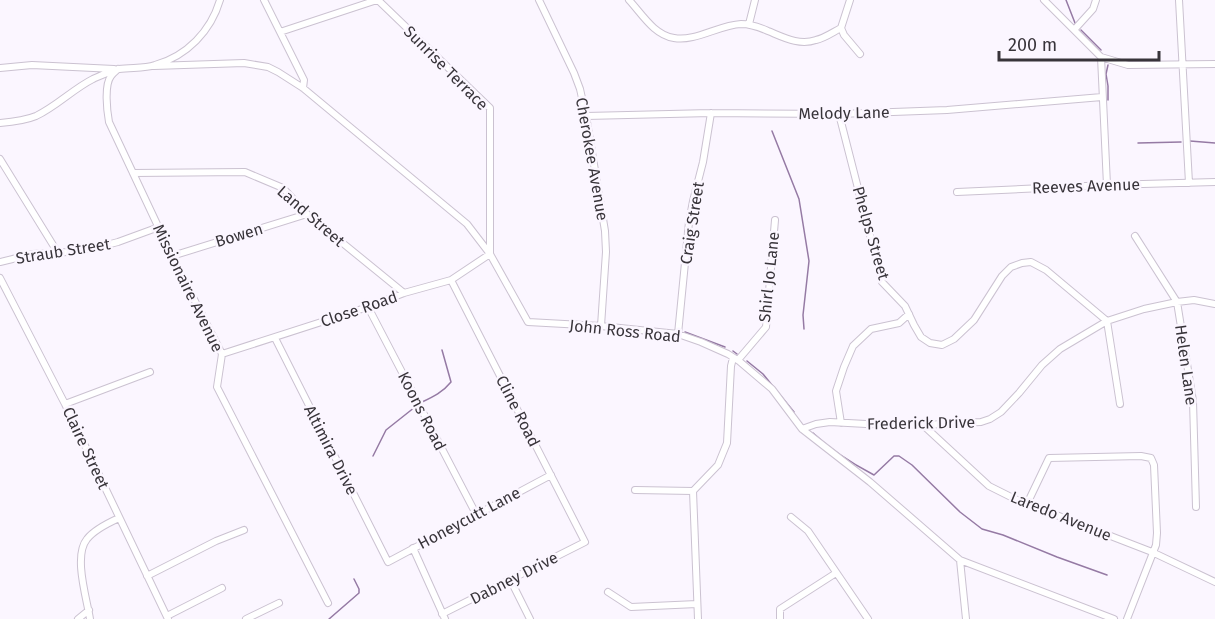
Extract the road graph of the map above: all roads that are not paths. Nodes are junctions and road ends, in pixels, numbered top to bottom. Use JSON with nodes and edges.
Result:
{"nodes":[{"id":1,"x":220,"y":0,"type":"edge"},
{"id":2,"x":264,"y":0,"type":"edge"},
{"id":3,"x":377,"y":0,"type":"edge"},
{"id":4,"x":539,"y":0,"type":"edge"},
{"id":5,"x":629,"y":0,"type":"edge"},
{"id":6,"x":755,"y":0,"type":"edge"},
{"id":7,"x":850,"y":0,"type":"edge"},
{"id":8,"x":1044,"y":0,"type":"edge"},
{"id":9,"x":1096,"y":0,"type":"edge"},
{"id":10,"x":1179,"y":0,"type":"edge"},
{"id":11,"x":749,"y":24,"type":"junction"},
{"id":12,"x":841,"y":28,"type":"junction"},
{"id":13,"x":1074,"y":30,"type":"junction"},
{"id":14,"x":280,"y":32,"type":"junction"},
{"id":15,"x":860,"y":54,"type":"dead end"},
{"id":16,"x":1101,"y":57,"type":"junction"},
{"id":17,"x":1215,"y":64,"type":"edge"},
{"id":18,"x":1181,"y":65,"type":"junction"},
{"id":19,"x":154,"y":66,"type":"junction"},
{"id":20,"x":0,"y":68,"type":"edge"},
{"id":21,"x":118,"y":69,"type":"junction"},
{"id":22,"x":303,"y":88,"type":"junction"},
{"id":23,"x":1102,"y":97,"type":"junction"},
{"id":24,"x":711,"y":113,"type":"junction"},
{"id":25,"x":839,"y":114,"type":"junction"},
{"id":26,"x":586,"y":116,"type":"junction"},
{"id":27,"x":0,"y":123,"type":"edge"},
{"id":28,"x":0,"y":159,"type":"edge"},
{"id":29,"x":133,"y":173,"type":"junction"},
{"id":30,"x":1215,"y":182,"type":"edge"},
{"id":31,"x":1189,"y":183,"type":"junction"},
{"id":32,"x":1107,"y":185,"type":"junction"},
{"id":33,"x":957,"y":192,"type":"dead end"},
{"id":34,"x":307,"y":214,"type":"junction"},
{"id":35,"x":775,"y":220,"type":"dead end"},
{"id":36,"x":159,"y":227,"type":"junction"},
{"id":37,"x":1135,"y":236,"type":"dead end"},
{"id":38,"x":58,"y":253,"type":"junction"},
{"id":39,"x":490,"y":254,"type":"junction"},
{"id":40,"x":172,"y":256,"type":"junction"},
{"id":41,"x":0,"y":262,"type":"edge"},
{"id":42,"x":0,"y":278,"type":"edge"},
{"id":43,"x":451,"y":280,"type":"junction"},
{"id":44,"x":404,"y":293,"type":"junction"},
{"id":45,"x":1177,"y":302,"type":"junction"},
{"id":46,"x":1215,"y":304,"type":"edge"},
{"id":47,"x":368,"y":307,"type":"junction"},
{"id":48,"x":909,"y":314,"type":"junction"},
{"id":49,"x":1107,"y":321,"type":"junction"},
{"id":50,"x":601,"y":326,"type":"junction"},
{"id":51,"x":678,"y":334,"type":"junction"},
{"id":52,"x":275,"y":338,"type":"junction"},
{"id":53,"x":222,"y":354,"type":"junction"},
{"id":54,"x":736,"y":359,"type":"junction"},
{"id":55,"x":150,"y":372,"type":"dead end"},
{"id":56,"x":65,"y":404,"type":"junction"},
{"id":57,"x":1120,"y":404,"type":"dead end"},
{"id":58,"x":841,"y":423,"type":"junction"},
{"id":59,"x":923,"y":425,"type":"junction"},
{"id":60,"x":802,"y":429,"type":"junction"},
{"id":61,"x":551,"y":475,"type":"junction"},
{"id":62,"x":635,"y":490,"type":"dead end"},
{"id":63,"x":693,"y":491,"type":"junction"},
{"id":64,"x":1027,"y":504,"type":"junction"},
{"id":65,"x":1196,"y":507,"type":"dead end"},
{"id":66,"x":476,"y":514,"type":"junction"},
{"id":67,"x":791,"y":517,"type":"dead end"},
{"id":68,"x":119,"y":518,"type":"junction"},
{"id":69,"x":244,"y":530,"type":"dead end"},
{"id":70,"x":585,"y":542,"type":"joint"},
{"id":71,"x":413,"y":548,"type":"junction"},
{"id":72,"x":1152,"y":552,"type":"junction"},
{"id":73,"x":960,"y":560,"type":"junction"},
{"id":74,"x":388,"y":562,"type":"joint"},
{"id":75,"x":836,"y":573,"type":"junction"},
{"id":76,"x":147,"y":576,"type":"junction"},
{"id":77,"x":510,"y":579,"type":"junction"},
{"id":78,"x":1215,"y":582,"type":"edge"},
{"id":79,"x":222,"y":588,"type":"dead end"},
{"id":80,"x":608,"y":592,"type":"dead end"},
{"id":81,"x":279,"y":603,"type":"dead end"},
{"id":82,"x":328,"y":603,"type":"dead end"},
{"id":83,"x":697,"y":604,"type":"junction"},
{"id":84,"x":89,"y":610,"type":"junction"},
{"id":85,"x":444,"y":616,"type":"edge"},
{"id":86,"x":167,"y":618,"type":"edge"},
{"id":87,"x":78,"y":619,"type":"edge"},
{"id":88,"x":90,"y":619,"type":"edge"},
{"id":89,"x":246,"y":619,"type":"edge"},
{"id":90,"x":530,"y":619,"type":"edge"},
{"id":91,"x":698,"y":619,"type":"edge"},
{"id":92,"x":780,"y":619,"type":"edge"},
{"id":93,"x":868,"y":619,"type":"edge"},
{"id":94,"x":966,"y":619,"type":"edge"},
{"id":95,"x":1114,"y":619,"type":"edge"},
{"id":96,"x":1126,"y":619,"type":"edge"}],
"edges":[{"from":1,"to":19,"type":"street"},
{"from":2,"to":14,"type":"street"},
{"from":3,"to":14,"type":"street"},
{"from":3,"to":39,"type":"street","name":"Sunrise Terrace"},
{"from":4,"to":26,"type":"street","name":"Cherokee Avenue"},
{"from":5,"to":11,"type":"street"},
{"from":6,"to":11,"type":"street"},
{"from":7,"to":12,"type":"street"},
{"from":8,"to":13,"type":"street"},
{"from":9,"to":13,"type":"street"},
{"from":10,"to":18,"type":"street"},
{"from":11,"to":12,"type":"street"},
{"from":12,"to":15,"type":"street"},
{"from":13,"to":16,"type":"street"},
{"from":14,"to":22,"type":"street"},
{"from":16,"to":18,"type":"street"},
{"from":16,"to":23,"type":"street"},
{"from":17,"to":18,"type":"street"},
{"from":18,"to":31,"type":"street"},
{"from":19,"to":21,"type":"street","name":"John Ross Road"},
{"from":19,"to":22,"type":"street","name":"John Ross Road"},
{"from":20,"to":21,"type":"street"},
{"from":21,"to":27,"type":"street"},
{"from":21,"to":29,"type":"street","name":"Missionaire Avenue"},
{"from":22,"to":39,"type":"street","name":"John Ross Road"},
{"from":23,"to":25,"type":"street","name":"Melody Lane"},
{"from":23,"to":32,"type":"street"},
{"from":24,"to":25,"type":"street","name":"Melody Lane"},
{"from":24,"to":26,"type":"street","name":"Melody Lane"},
{"from":24,"to":51,"type":"street","name":"Craig Street"},
{"from":25,"to":48,"type":"street","name":"Phelps Street"},
{"from":26,"to":50,"type":"street","name":"Cherokee Avenue"},
{"from":28,"to":38,"type":"street"},
{"from":29,"to":34,"type":"street","name":"Land Street"},
{"from":29,"to":36,"type":"street","name":"Missionaire Avenue"},
{"from":30,"to":31,"type":"street","name":"Reeves Avenue"},
{"from":31,"to":32,"type":"street","name":"Reeves Avenue"},
{"from":32,"to":33,"type":"street","name":"Reeves Avenue"},
{"from":34,"to":40,"type":"street","name":"Bowen"},
{"from":34,"to":44,"type":"street","name":"Land Street"},
{"from":35,"to":54,"type":"street","name":"Shirl Jo Lane"},
{"from":36,"to":38,"type":"street","name":"Straub Street"},
{"from":36,"to":40,"type":"street","name":"Missionaire Avenue"},
{"from":37,"to":45,"type":"street","name":"Helen Lane"},
{"from":38,"to":41,"type":"street","name":"Straub Street"},
{"from":39,"to":43,"type":"street","name":"Close Road"},
{"from":39,"to":50,"type":"street","name":"John Ross Road"},
{"from":40,"to":53,"type":"street","name":"Missionaire Avenue"},
{"from":42,"to":56,"type":"street","name":"Claire Street"},
{"from":43,"to":44,"type":"street","name":"Close Road"},
{"from":43,"to":61,"type":"street","name":"Cline Road"},
{"from":44,"to":47,"type":"street","name":"Close Road"},
{"from":45,"to":46,"type":"street","name":"Frederick Drive"},
{"from":45,"to":49,"type":"street","name":"Frederick Drive"},
{"from":45,"to":65,"type":"street","name":"Helen Lane"},
{"from":47,"to":52,"type":"street","name":"Close Road"},
{"from":47,"to":66,"type":"street","name":"Koons Road"},
{"from":48,"to":49,"type":"street","name":"Phelps Street"},
{"from":48,"to":58,"type":"street"},
{"from":49,"to":57,"type":"street"},
{"from":49,"to":59,"type":"street","name":"Frederick Drive"},
{"from":50,"to":51,"type":"street","name":"John Ross Road"},
{"from":51,"to":54,"type":"street","name":"John Ross Road"},
{"from":52,"to":53,"type":"street","name":"Close Road"},
{"from":52,"to":74,"type":"street","name":"Altimira Drive"},
{"from":53,"to":82,"type":"street","name":"Missionaire Avenue"},
{"from":54,"to":60,"type":"street","name":"John Ross Road"},
{"from":54,"to":63,"type":"street"},
{"from":55,"to":56,"type":"street"},
{"from":56,"to":68,"type":"street","name":"Claire Street"},
{"from":58,"to":59,"type":"street","name":"Frederick Drive"},
{"from":58,"to":60,"type":"street","name":"Frederick Drive"},
{"from":59,"to":64,"type":"street","name":"Laredo Avenue"},
{"from":60,"to":73,"type":"street","name":"John Ross Road"},
{"from":61,"to":66,"type":"street","name":"Honeycutt Lane"},
{"from":61,"to":70,"type":"street","name":"Cline Road"},
{"from":62,"to":63,"type":"street"},
{"from":63,"to":83,"type":"street"},
{"from":64,"to":72,"type":"street","name":"Laredo Avenue"},
{"from":64,"to":72,"type":"street"},
{"from":66,"to":71,"type":"street","name":"Honeycutt Lane"},
{"from":67,"to":75,"type":"street"},
{"from":68,"to":76,"type":"street","name":"Claire Street"},
{"from":68,"to":84,"type":"street"},
{"from":69,"to":76,"type":"street"},
{"from":70,"to":77,"type":"street","name":"Dabney Drive"},
{"from":71,"to":74,"type":"street","name":"Honeycutt Lane"},
{"from":71,"to":85,"type":"street"},
{"from":72,"to":78,"type":"street","name":"Laredo Avenue"},
{"from":72,"to":96,"type":"street"},
{"from":73,"to":94,"type":"street"},
{"from":73,"to":95,"type":"street","name":"John Ross Road"},
{"from":75,"to":92,"type":"street"},
{"from":75,"to":93,"type":"street"},
{"from":76,"to":86,"type":"street","name":"Claire Street"},
{"from":77,"to":85,"type":"street","name":"Dabney Drive"},
{"from":77,"to":90,"type":"street"},
{"from":79,"to":86,"type":"street"},
{"from":80,"to":83,"type":"street"},
{"from":81,"to":89,"type":"street"},
{"from":83,"to":91,"type":"street"},
{"from":84,"to":87,"type":"street"},
{"from":84,"to":88,"type":"street"}]}
